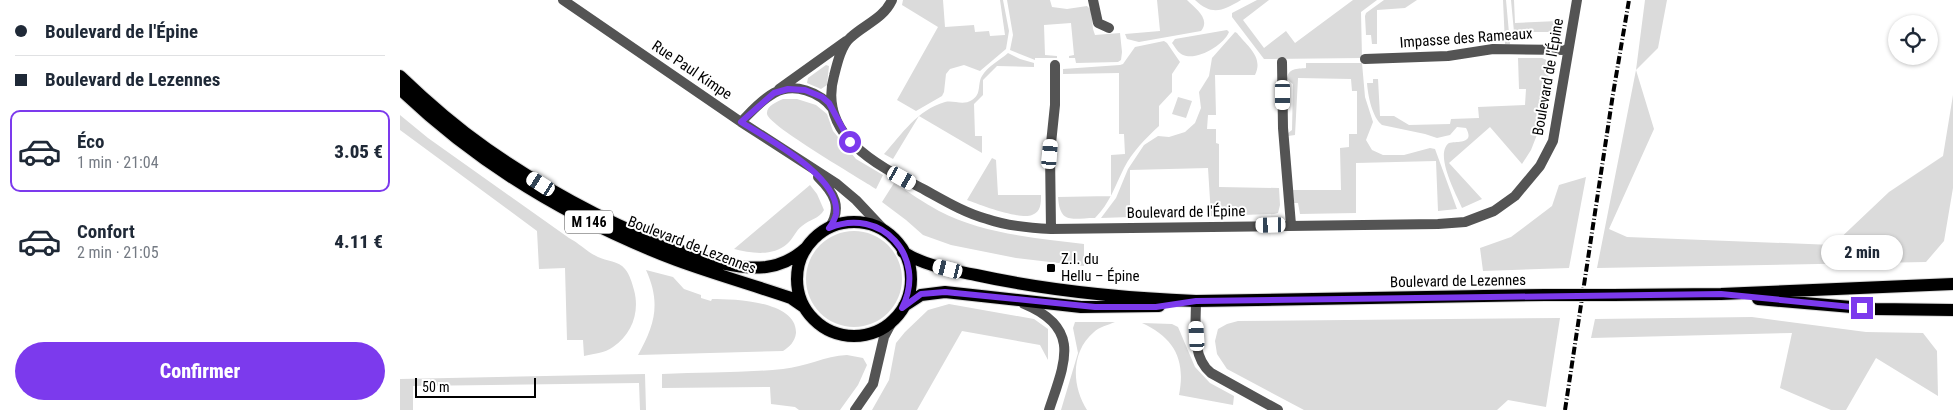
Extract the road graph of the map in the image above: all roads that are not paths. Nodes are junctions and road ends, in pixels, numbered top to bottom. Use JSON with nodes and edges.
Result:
{"nodes":[{"id":1,"x":563,"y":0,"type":"edge"},
{"id":2,"x":892,"y":0,"type":"edge"},
{"id":3,"x":1093,"y":0,"type":"edge"},
{"id":4,"x":1577,"y":0,"type":"edge"},
{"id":5,"x":1109,"y":28,"type":"dead end"},
{"id":6,"x":849,"y":38,"type":"junction"},
{"id":7,"x":1568,"y":50,"type":"junction"},
{"id":8,"x":1365,"y":59,"type":"dead end"},
{"id":9,"x":1282,"y":62,"type":"dead end"},
{"id":10,"x":1055,"y":65,"type":"dead end"},
{"id":11,"x":400,"y":76,"type":"edge"},
{"id":12,"x":400,"y":89,"type":"edge"},
{"id":13,"x":774,"y":93,"type":"junction"},
{"id":14,"x":833,"y":109,"type":"junction"},
{"id":15,"x":741,"y":122,"type":"junction"},
{"id":16,"x":805,"y":164,"type":"junction"},
{"id":17,"x":1291,"y":225,"type":"junction"},
{"id":18,"x":829,"y":228,"type":"junction"},
{"id":19,"x":1051,"y":229,"type":"junction"},
{"id":20,"x":887,"y":233,"type":"junction"},
{"id":21,"x":806,"y":248,"type":"junction"},
{"id":22,"x":903,"y":252,"type":"junction"},
{"id":23,"x":1953,"y":284,"type":"edge"},
{"id":24,"x":1721,"y":294,"type":"junction"},
{"id":25,"x":1014,"y":299,"type":"junction"},
{"id":26,"x":1196,"y":301,"type":"junction"},
{"id":27,"x":804,"y":307,"type":"junction"},
{"id":28,"x":1953,"y":310,"type":"edge"},
{"id":29,"x":898,"y":313,"type":"junction"},
{"id":30,"x":855,"y":410,"type":"edge"},
{"id":31,"x":1049,"y":410,"type":"edge"},
{"id":32,"x":1278,"y":410,"type":"edge"}],
"edges":[{"from":1,"to":15,"type":"street","name":"Rue Paul Kimpe"},
{"from":2,"to":6,"type":"street","name":"Boulevard de l'Épine"},
{"from":3,"to":5,"type":"street"},
{"from":4,"to":7,"type":"street","name":"Boulevard de l'Épine"},
{"from":6,"to":13,"type":"street","name":"Boulevard de l'Épine"},
{"from":6,"to":14,"type":"street","name":"Boulevard de l'Épine"},
{"from":7,"to":8,"type":"street","name":"Impasse des Rameaux"},
{"from":7,"to":17,"type":"street","name":"Boulevard de l'Épine"},
{"from":9,"to":17,"type":"street"},
{"from":10,"to":19,"type":"street"},
{"from":11,"to":21,"type":"main road","name":"Boulevard de Lezennes","number":"M 146"},
{"from":12,"to":27,"type":"main road","name":"Boulevard de Lezennes","number":"M 146"},
{"from":13,"to":14,"type":"street","name":"Boulevard de l'Épine"},
{"from":13,"to":15,"type":"street","name":"Boulevard de l'Épine"},
{"from":14,"to":19,"type":"street","name":"Boulevard de l'Épine"},
{"from":15,"to":16,"type":"street","name":"Rue Paul Kimpe"},
{"from":16,"to":18,"type":"street","name":"Rue Paul Kimpe"},
{"from":16,"to":20,"type":"street","name":"Rue Paul Kimpe"},
{"from":17,"to":19,"type":"street","name":"Boulevard de l'Épine"},
{"from":18,"to":20,"type":"main road"},
{"from":18,"to":21,"type":"main road"},
{"from":20,"to":22,"type":"main road"},
{"from":21,"to":27,"type":"main road"},
{"from":22,"to":26,"type":"main road","name":"Boulevard de Lezennes"},
{"from":22,"to":29,"type":"main road"},
{"from":23,"to":24,"type":"main road","name":"Boulevard de Lezennes"},
{"from":24,"to":26,"type":"main road","name":"Boulevard de Lezennes","bridge":true},
{"from":24,"to":28,"type":"main road","name":"Boulevard de Lezennes"},
{"from":25,"to":26,"type":"main road","name":"Boulevard de Lezennes"},
{"from":25,"to":29,"type":"main road","name":"Boulevard de Lezennes"},
{"from":25,"to":31,"type":"street"},
{"from":26,"to":32,"type":"street"},
{"from":27,"to":29,"type":"main road"},
{"from":29,"to":30,"type":"street"}]}
